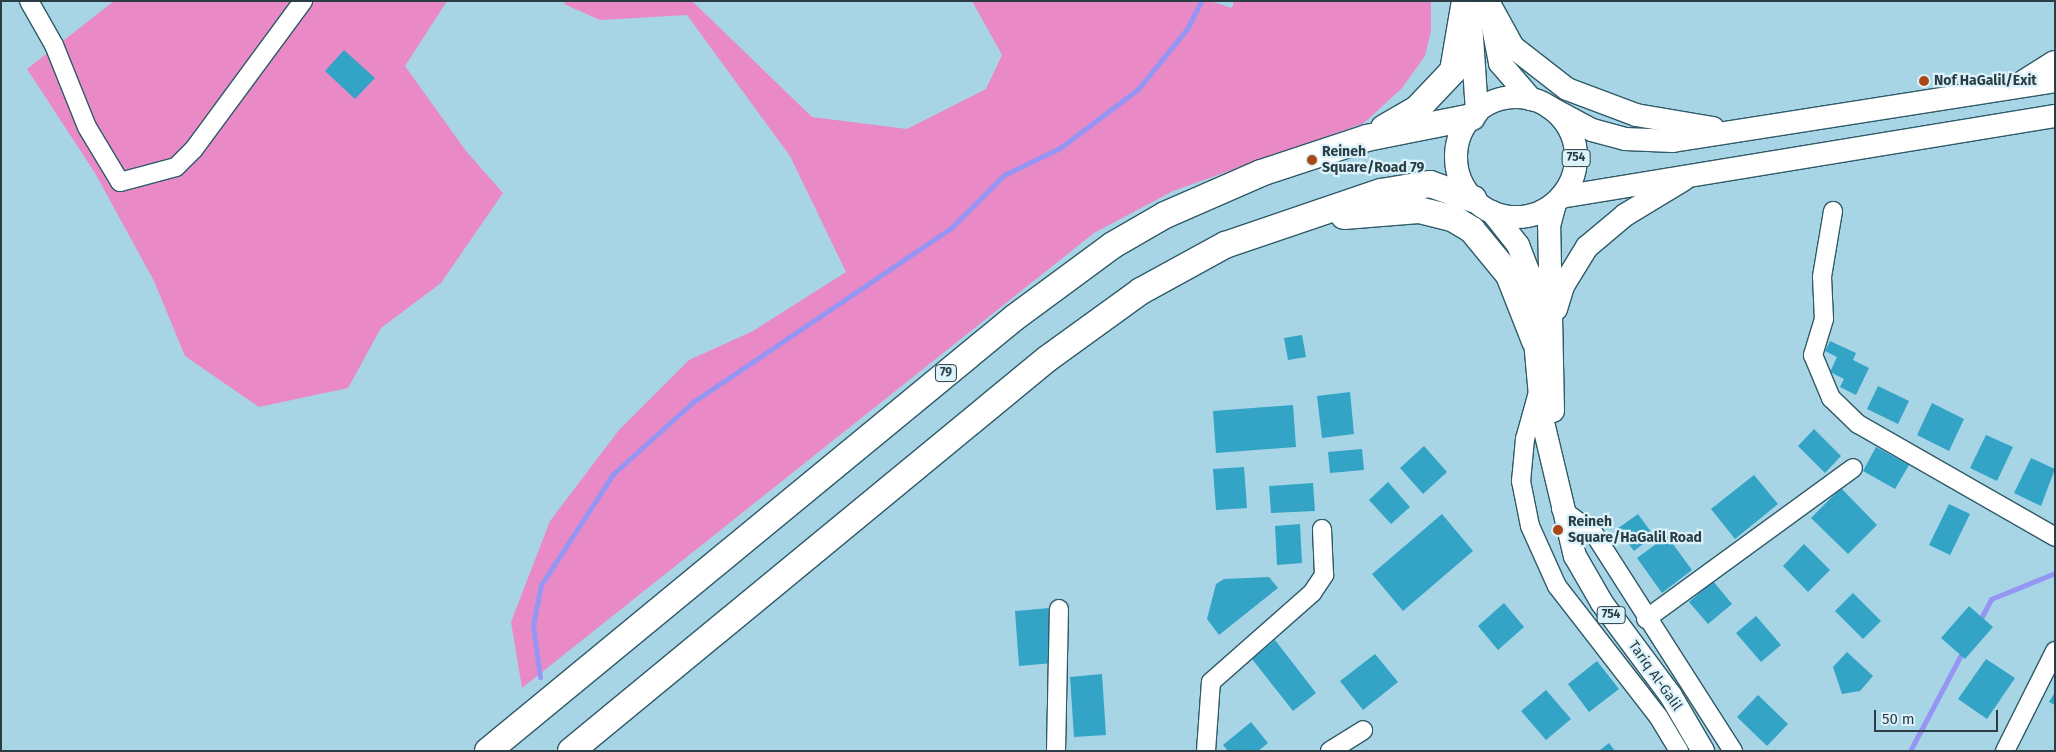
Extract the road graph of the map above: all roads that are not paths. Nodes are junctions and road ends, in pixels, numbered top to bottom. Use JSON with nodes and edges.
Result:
{"nodes":[{"id":1,"x":29,"y":1,"type":"edge"},
{"id":2,"x":303,"y":1,"type":"edge"},
{"id":3,"x":1465,"y":1,"type":"edge"},
{"id":4,"x":1483,"y":2,"type":"edge"},
{"id":5,"x":2055,"y":62,"type":"edge"},
{"id":6,"x":2055,"y":81,"type":"edge"},
{"id":7,"x":2009,"y":88,"type":"junction"},
{"id":8,"x":1540,"y":103,"type":"junction"},
{"id":9,"x":1474,"y":115,"type":"junction"},
{"id":10,"x":2055,"y":116,"type":"edge"},
{"id":11,"x":1732,"y":131,"type":"junction"},
{"id":12,"x":1367,"y":138,"type":"junction"},
{"id":13,"x":1696,"y":173,"type":"junction"},
{"id":14,"x":1558,"y":200,"type":"junction"},
{"id":15,"x":1483,"y":205,"type":"junction"},
{"id":16,"x":1833,"y":211,"type":"dead end"},
{"id":17,"x":1296,"y":221,"type":"junction"},
{"id":18,"x":1543,"y":334,"type":"junction"},
{"id":19,"x":1538,"y":391,"type":"junction"},
{"id":20,"x":1552,"y":464,"type":"junction"},
{"id":21,"x":1853,"y":468,"type":"dead end"},
{"id":22,"x":1561,"y":510,"type":"junction"},
{"id":23,"x":1322,"y":529,"type":"dead end"},
{"id":24,"x":2055,"y":537,"type":"edge"},
{"id":25,"x":1059,"y":609,"type":"dead end"},
{"id":26,"x":1646,"y":619,"type":"junction"},
{"id":27,"x":2055,"y":651,"type":"edge"},
{"id":28,"x":1363,"y":730,"type":"dead end"},
{"id":29,"x":488,"y":751,"type":"edge"},
{"id":30,"x":571,"y":751,"type":"edge"},
{"id":31,"x":1056,"y":751,"type":"edge"},
{"id":32,"x":1206,"y":751,"type":"edge"},
{"id":33,"x":1330,"y":751,"type":"edge"},
{"id":34,"x":1679,"y":751,"type":"edge"},
{"id":35,"x":1703,"y":751,"type":"edge"},
{"id":36,"x":1733,"y":751,"type":"edge"},
{"id":37,"x":2005,"y":751,"type":"edge"}],
"edges":[{"from":1,"to":2,"type":"street"},
{"from":3,"to":12,"type":"highway"},
{"from":4,"to":8,"type":"main road","number":"754"},
{"from":4,"to":9,"type":"main road"},
{"from":4,"to":11,"type":"main road"},
{"from":5,"to":7,"type":"main road"},
{"from":6,"to":7,"type":"main road"},
{"from":7,"to":11,"type":"main road"},
{"from":8,"to":9,"type":"main road"},
{"from":8,"to":11,"type":"main road"},
{"from":8,"to":14,"type":"main road","number":"754"},
{"from":9,"to":12,"type":"highway","number":"79"},
{"from":9,"to":15,"type":"main road","number":"754"},
{"from":10,"to":13,"type":"main road"},
{"from":12,"to":29,"type":"highway","number":"79"},
{"from":13,"to":14,"type":"main road"},
{"from":13,"to":18,"type":"main road"},
{"from":14,"to":15,"type":"main road"},
{"from":14,"to":18,"type":"main road","number":"754"},
{"from":15,"to":17,"type":"highway"},
{"from":15,"to":18,"type":"main road","number":"754"},
{"from":16,"to":24,"type":"street"},
{"from":17,"to":18,"type":"highway"},
{"from":17,"to":30,"type":"highway"},
{"from":18,"to":19,"type":"main road","number":"754"},
{"from":18,"to":20,"type":"main road","number":"754"},
{"from":19,"to":20,"type":"main road","number":"754"},
{"from":19,"to":34,"type":"street"},
{"from":20,"to":22,"type":"main road","name":"Tariq Al-Galil","number":"754"},
{"from":21,"to":26,"type":"street"},
{"from":22,"to":26,"type":"street"},
{"from":22,"to":35,"type":"main road","name":"Tariq Al-Galil","number":"754"},
{"from":23,"to":32,"type":"street"},
{"from":25,"to":31,"type":"street"},
{"from":26,"to":36,"type":"street"},
{"from":27,"to":37,"type":"street"},
{"from":28,"to":33,"type":"street"}]}
